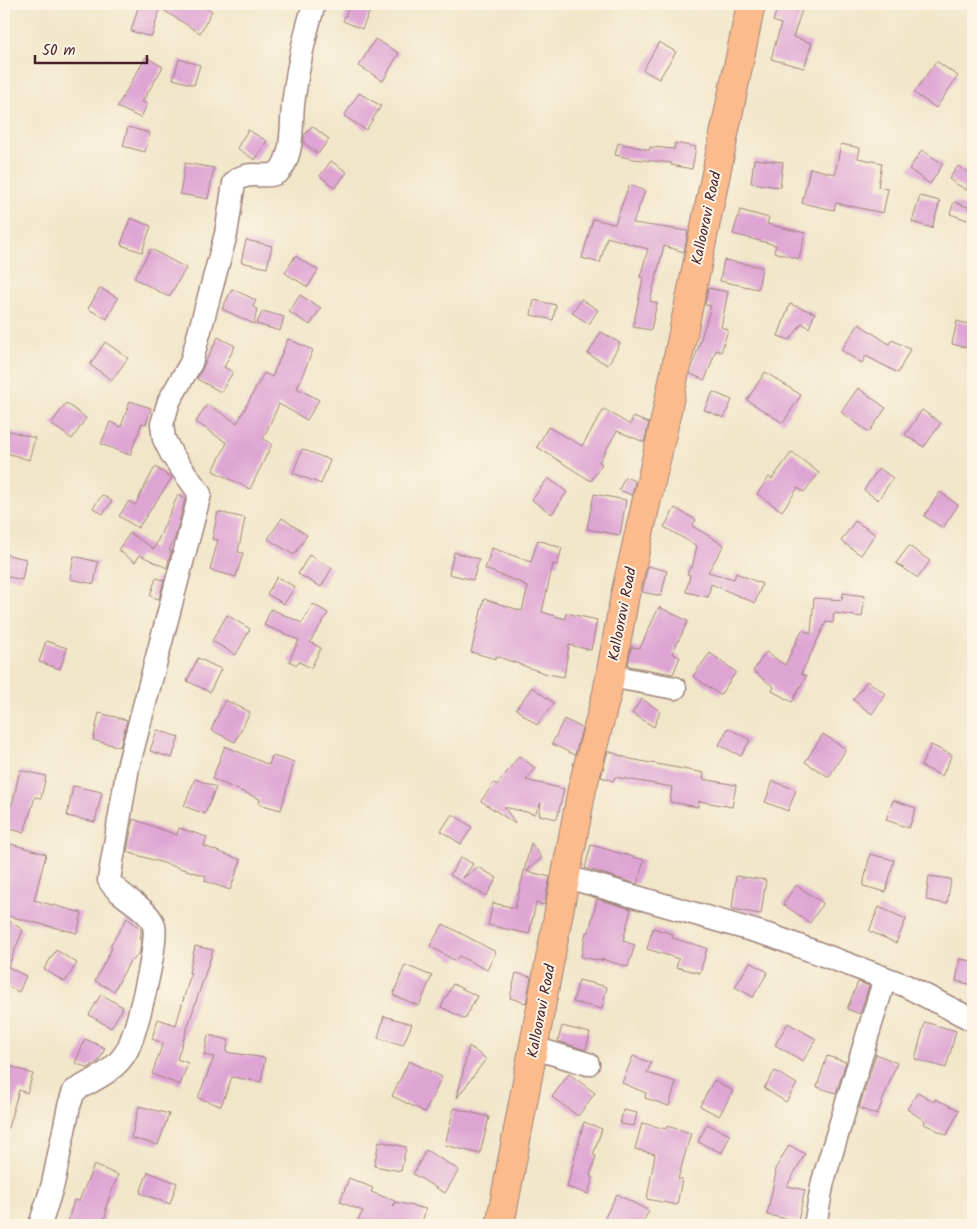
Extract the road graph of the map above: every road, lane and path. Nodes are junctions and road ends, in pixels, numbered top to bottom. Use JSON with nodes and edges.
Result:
{"nodes":[{"id":1,"x":314,"y":4,"type":"edge"},
{"id":2,"x":751,"y":4,"type":"edge"},
{"id":3,"x":610,"y":676,"type":"junction"},
{"id":4,"x":675,"y":688,"type":"dead end"},
{"id":5,"x":567,"y":877,"type":"junction"},
{"id":6,"x":885,"y":978,"type":"junction"},
{"id":7,"x":973,"y":1020,"type":"edge"},
{"id":8,"x":534,"y":1048,"type":"junction"},
{"id":9,"x":588,"y":1064,"type":"dead end"},
{"id":10,"x":40,"y":1225,"type":"edge"},
{"id":11,"x":500,"y":1225,"type":"edge"},
{"id":12,"x":815,"y":1225,"type":"edge"}],
"edges":[{"from":1,"to":10,"type":"street"},
{"from":2,"to":3,"type":"main road","name":"Kallooravi Road"},
{"from":3,"to":4,"type":"street"},
{"from":3,"to":5,"type":"main road","name":"Kallooravi Road"},
{"from":5,"to":6,"type":"street"},
{"from":5,"to":8,"type":"main road","name":"Kallooravi Road"},
{"from":6,"to":7,"type":"street"},
{"from":6,"to":12,"type":"street"},
{"from":8,"to":9,"type":"street"},
{"from":8,"to":11,"type":"main road","name":"Kallooravi Road"}]}
